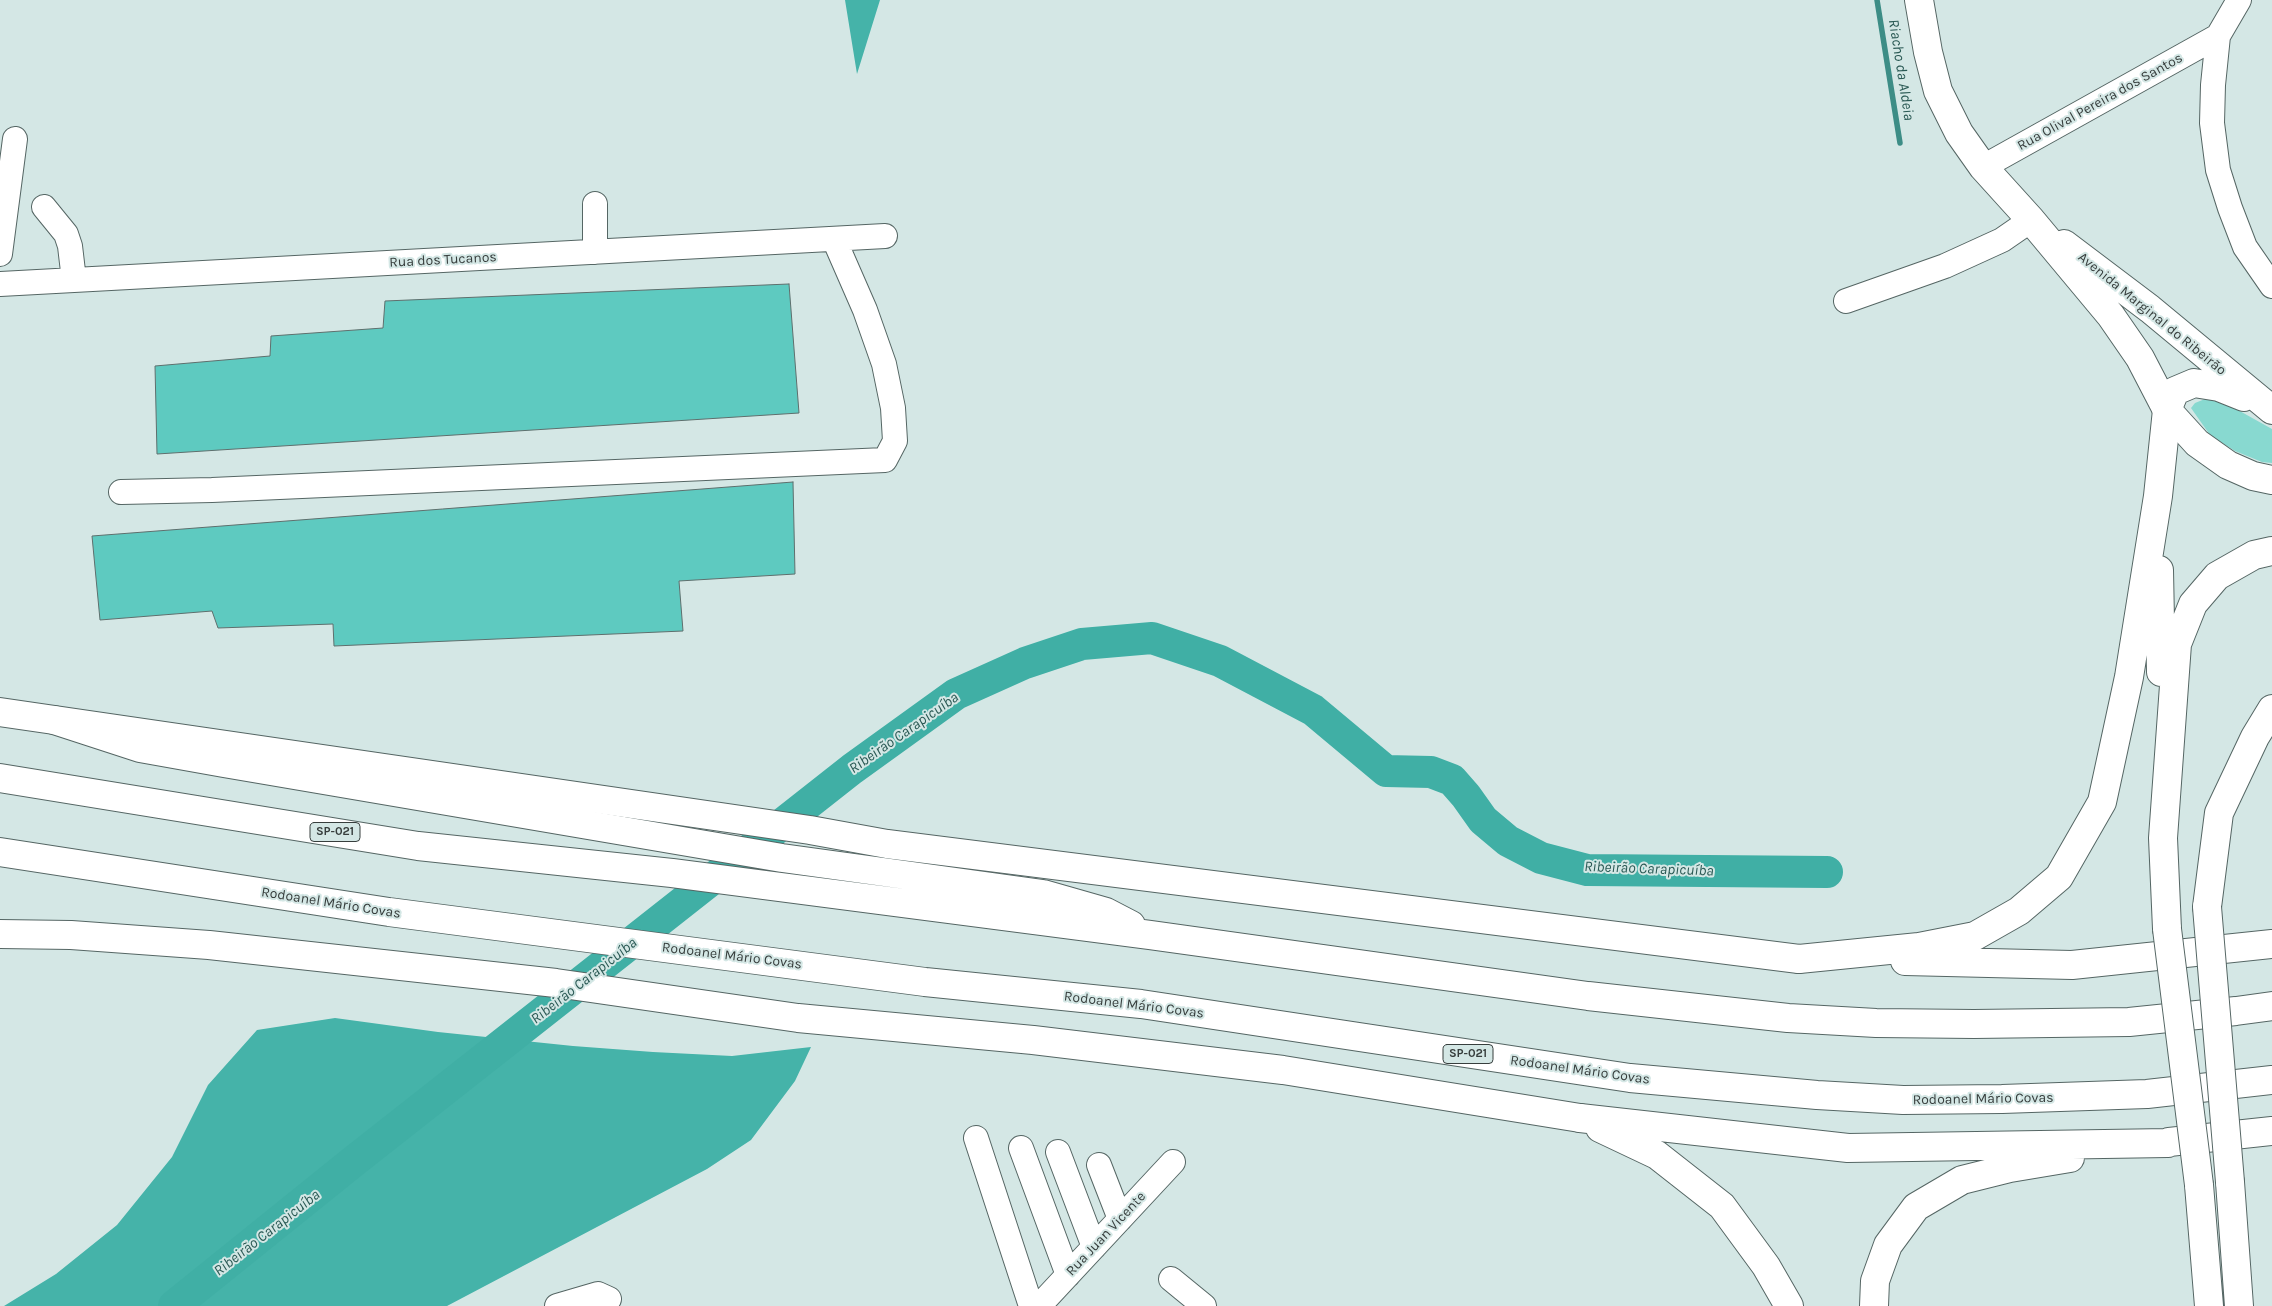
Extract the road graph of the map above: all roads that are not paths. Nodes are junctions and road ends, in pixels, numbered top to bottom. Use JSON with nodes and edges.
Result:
{"nodes":[{"id":1,"x":2238,"y":0,"type":"edge"},
{"id":2,"x":1924,"y":2,"type":"edge"},
{"id":3,"x":2218,"y":36,"type":"junction"},
{"id":4,"x":14,"y":139,"type":"dead end"},
{"id":5,"x":1983,"y":167,"type":"junction"},
{"id":6,"x":595,"y":204,"type":"dead end"},
{"id":7,"x":44,"y":207,"type":"dead end"},
{"id":8,"x":2031,"y":220,"type":"junction"},
{"id":9,"x":885,"y":236,"type":"dead end"},
{"id":10,"x":834,"y":239,"type":"junction"},
{"id":11,"x":595,"y":252,"type":"junction"},
{"id":12,"x":0,"y":254,"type":"edge"},
{"id":13,"x":74,"y":280,"type":"junction"},
{"id":14,"x":0,"y":284,"type":"edge"},
{"id":15,"x":2272,"y":286,"type":"edge"},
{"id":16,"x":1846,"y":301,"type":"dead end"},
{"id":17,"x":2270,"y":409,"type":"edge"},
{"id":18,"x":2167,"y":410,"type":"junction"},
{"id":19,"x":2272,"y":480,"type":"edge"},
{"id":20,"x":121,"y":492,"type":"dead end"},
{"id":21,"x":2158,"y":496,"type":"junction"},
{"id":22,"x":2272,"y":551,"type":"edge"},
{"id":23,"x":2272,"y":709,"type":"edge"},
{"id":24,"x":0,"y":712,"type":"edge"},
{"id":25,"x":54,"y":720,"type":"junction"},
{"id":26,"x":0,"y":778,"type":"edge"},
{"id":27,"x":2163,"y":838,"type":"junction"},
{"id":28,"x":0,"y":852,"type":"edge"},
{"id":29,"x":0,"y":934,"type":"edge"},
{"id":30,"x":1150,"y":935,"type":"junction"},
{"id":31,"x":2272,"y":944,"type":"edge"},
{"id":32,"x":1799,"y":959,"type":"junction"},
{"id":33,"x":2272,"y":1006,"type":"edge"},
{"id":34,"x":2272,"y":1080,"type":"edge"},
{"id":35,"x":1580,"y":1118,"type":"junction"},
{"id":36,"x":2272,"y":1131,"type":"edge"},
{"id":37,"x":976,"y":1138,"type":"dead end"},
{"id":38,"x":2168,"y":1143,"type":"junction"},
{"id":39,"x":1021,"y":1148,"type":"dead end"},
{"id":40,"x":1058,"y":1152,"type":"dead end"},
{"id":41,"x":1173,"y":1162,"type":"dead end"},
{"id":42,"x":1099,"y":1165,"type":"dead end"},
{"id":43,"x":1120,"y":1219,"type":"junction"},
{"id":44,"x":1094,"y":1247,"type":"junction"},
{"id":45,"x":2205,"y":1253,"type":"junction"},
{"id":46,"x":1068,"y":1275,"type":"junction"},
{"id":47,"x":1171,"y":1279,"type":"dead end"},
{"id":48,"x":609,"y":1299,"type":"dead end"},
{"id":49,"x":557,"y":1306,"type":"edge"},
{"id":50,"x":1031,"y":1306,"type":"edge"},
{"id":51,"x":1039,"y":1306,"type":"edge"},
{"id":52,"x":1204,"y":1306,"type":"edge"},
{"id":53,"x":1789,"y":1306,"type":"edge"},
{"id":54,"x":1874,"y":1306,"type":"edge"},
{"id":55,"x":2198,"y":1306,"type":"edge"},
{"id":56,"x":2208,"y":1306,"type":"edge"},
{"id":57,"x":2239,"y":1306,"type":"edge"}],
"edges":[{"from":1,"to":3,"type":"street"},
{"from":2,"to":5,"type":"main road","name":"Avenida Marginal do Ribeirão"},
{"from":3,"to":5,"type":"street","name":"Rua Olival Pereira dos Santos"},
{"from":3,"to":15,"type":"street"},
{"from":4,"to":12,"type":"street"},
{"from":5,"to":8,"type":"main road","name":"Avenida Marginal do Ribeirão"},
{"from":6,"to":11,"type":"street"},
{"from":7,"to":13,"type":"street"},
{"from":8,"to":16,"type":"street"},
{"from":8,"to":17,"type":"main road","name":"Avenida Marginal do Ribeirão"},
{"from":8,"to":18,"type":"main road","name":"Avenida Marginal do Ribeirão"},
{"from":9,"to":10,"type":"street","name":"Rua dos Tucanos"},
{"from":10,"to":11,"type":"street","name":"Rua dos Tucanos"},
{"from":10,"to":20,"type":"street"},
{"from":11,"to":13,"type":"street","name":"Rua dos Tucanos"},
{"from":13,"to":14,"type":"street","name":"Rua dos Tucanos"},
{"from":17,"to":18,"type":"main road"},
{"from":18,"to":19,"type":"main road","name":"Avenida Marginal do Ribeirão"},
{"from":18,"to":21,"type":"main road"},
{"from":21,"to":27,"type":"main road"},
{"from":21,"to":32,"type":"main road"},
{"from":22,"to":27,"type":"main road"},
{"from":23,"to":57,"type":"main road","bridge":true},
{"from":24,"to":25,"type":"main road"},
{"from":25,"to":30,"type":"main road"},
{"from":25,"to":32,"type":"main road"},
{"from":26,"to":30,"type":"main road","number":"SP-021"},
{"from":27,"to":45,"type":"main road","bridge":true},
{"from":28,"to":34,"type":"main road","name":"Rodoanel Mário Covas","number":"SP-021"},
{"from":29,"to":35,"type":"main road"},
{"from":30,"to":33,"type":"main road","number":"SP-021"},
{"from":31,"to":32,"type":"main road"},
{"from":35,"to":38,"type":"main road"},
{"from":35,"to":53,"type":"main road"},
{"from":36,"to":38,"type":"main road"},
{"from":37,"to":50,"type":"street"},
{"from":38,"to":54,"type":"main road"},
{"from":39,"to":46,"type":"street"},
{"from":40,"to":44,"type":"street"},
{"from":41,"to":43,"type":"street","name":"Rua Juan Vicente"},
{"from":42,"to":43,"type":"street"},
{"from":43,"to":44,"type":"street","name":"Rua Juan Vicente"},
{"from":44,"to":46,"type":"street","name":"Rua Juan Vicente"},
{"from":45,"to":55,"type":"main road"},
{"from":45,"to":56,"type":"main road"},
{"from":46,"to":51,"type":"street","name":"Rua Juan Vicente"},
{"from":47,"to":52,"type":"street"},
{"from":48,"to":49,"type":"street"}]}
